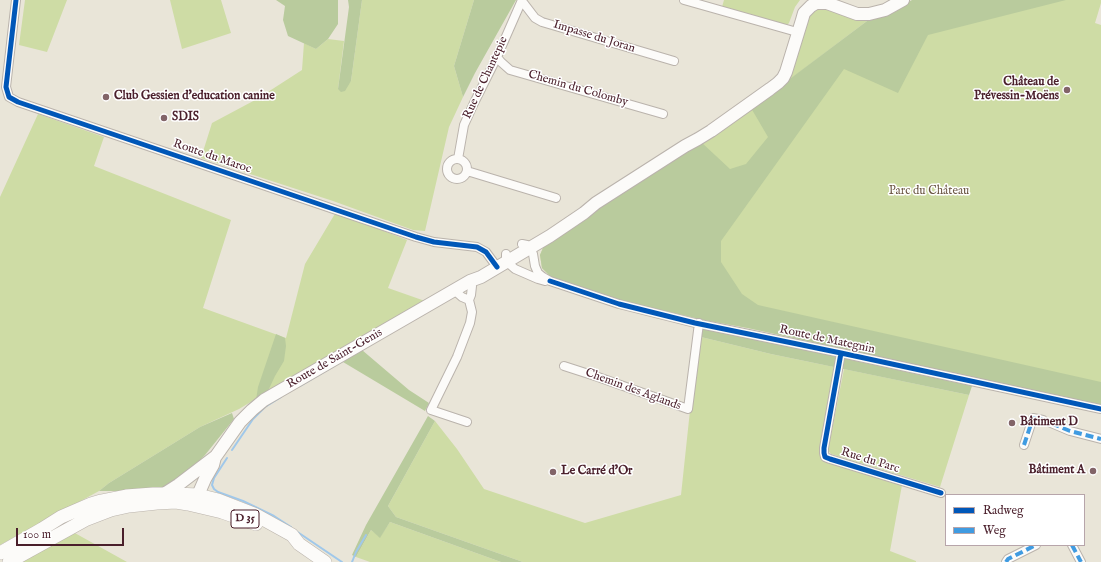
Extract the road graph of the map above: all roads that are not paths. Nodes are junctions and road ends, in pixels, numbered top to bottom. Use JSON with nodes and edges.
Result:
{"nodes":[{"id":1,"x":16,"y":0,"type":"edge"},
{"id":2,"x":684,"y":0,"type":"edge"},
{"id":3,"x":805,"y":0,"type":"edge"},
{"id":4,"x":840,"y":0,"type":"edge"},
{"id":5,"x":888,"y":0,"type":"edge"},
{"id":6,"x":903,"y":0,"type":"edge"},
{"id":7,"x":522,"y":1,"type":"edge"},
{"id":8,"x":794,"y":31,"type":"junction"},
{"id":9,"x":497,"y":56,"type":"junction"},
{"id":10,"x":674,"y":62,"type":"dead end"},
{"id":11,"x":664,"y":114,"type":"dead end"},
{"id":12,"x":458,"y":159,"type":"junction"},
{"id":13,"x":467,"y":172,"type":"junction"},
{"id":14,"x":556,"y":198,"type":"dead end"},
{"id":15,"x":526,"y":246,"type":"junction"},
{"id":16,"x":501,"y":261,"type":"junction"},
{"id":17,"x":470,"y":281,"type":"junction"},
{"id":18,"x":550,"y":281,"type":"junction"},
{"id":19,"x":454,"y":290,"type":"junction"},
{"id":20,"x":469,"y":300,"type":"junction"},
{"id":21,"x":699,"y":323,"type":"junction"},
{"id":22,"x":841,"y":353,"type":"junction"},
{"id":23,"x":564,"y":366,"type":"dead end"},
{"id":24,"x":1101,"y":409,"type":"edge"},
{"id":25,"x":467,"y":422,"type":"dead end"},
{"id":26,"x":1101,"y":439,"type":"edge"},
{"id":27,"x":1024,"y":445,"type":"dead end"},
{"id":28,"x":216,"y":456,"type":"junction"},
{"id":29,"x":188,"y":478,"type":"junction"},
{"id":30,"x":941,"y":493,"type":"dead end"},
{"id":31,"x":164,"y":494,"type":"junction"},
{"id":32,"x":190,"y":498,"type":"junction"},
{"id":33,"x":1034,"y":546,"type":"edge"},
{"id":34,"x":1073,"y":546,"type":"edge"},
{"id":35,"x":0,"y":553,"type":"edge"},
{"id":36,"x":9,"y":562,"type":"edge"},
{"id":37,"x":325,"y":562,"type":"edge"},
{"id":38,"x":1006,"y":562,"type":"edge"},
{"id":39,"x":1081,"y":562,"type":"edge"}],
"edges":[{"from":1,"to":16,"type":"street","name":"Route du Maroc"},
{"from":2,"to":8,"type":"street"},
{"from":3,"to":8,"type":"main road","name":"Route de Saint-Genis"},
{"from":4,"to":5,"type":"main road"},
{"from":6,"to":8,"type":"main road","name":"Route de Saint-Genis"},
{"from":7,"to":9,"type":"street","name":"Rue de Chantepie"},
{"from":7,"to":10,"type":"street","name":"Impasse du Joran"},
{"from":8,"to":15,"type":"main road","name":"Route de Saint-Genis"},
{"from":9,"to":11,"type":"street","name":"Chemin du Colomby"},
{"from":9,"to":12,"type":"street","name":"Rue de Chantepie"},
{"from":12,"to":13,"type":"street"},
{"from":12,"to":13,"type":"street"},
{"from":13,"to":14,"type":"street"},
{"from":15,"to":16,"type":"main road","name":"Route de Saint-Genis"},
{"from":15,"to":18,"type":"street","name":"Route de Mategnin"},
{"from":16,"to":17,"type":"main road","name":"Route de Saint-Genis"},
{"from":16,"to":18,"type":"street","name":"Route de Mategnin"},
{"from":17,"to":19,"type":"main road","name":"Route de Saint-Genis"},
{"from":17,"to":20,"type":"street"},
{"from":18,"to":21,"type":"street","name":"Route de Mategnin"},
{"from":19,"to":20,"type":"street"},
{"from":19,"to":28,"type":"main road","name":"Route de Saint-Genis"},
{"from":20,"to":25,"type":"street"},
{"from":21,"to":22,"type":"street","name":"Route de Mategnin"},
{"from":21,"to":23,"type":"street","name":"Chemin des Aglands"},
{"from":22,"to":24,"type":"street","name":"Route de Mategnin"},
{"from":22,"to":30,"type":"street","name":"Rue du Parc"},
{"from":26,"to":27,"type":"street"},
{"from":28,"to":29,"type":"main road","name":"Route de Saint-Genis"},
{"from":28,"to":32,"type":"main road","name":"Route de Saint-Genis"},
{"from":29,"to":31,"type":"main road","name":"Route de Saint-Genis"},
{"from":29,"to":32,"type":"main road"},
{"from":31,"to":32,"type":"main road","number":"D 35"},
{"from":31,"to":35,"type":"main road","number":"D 35"},
{"from":32,"to":36,"type":"main road","number":"D 35"},
{"from":32,"to":37,"type":"main road","number":"D 35"},
{"from":33,"to":38,"type":"street"},
{"from":34,"to":39,"type":"street"}]}
